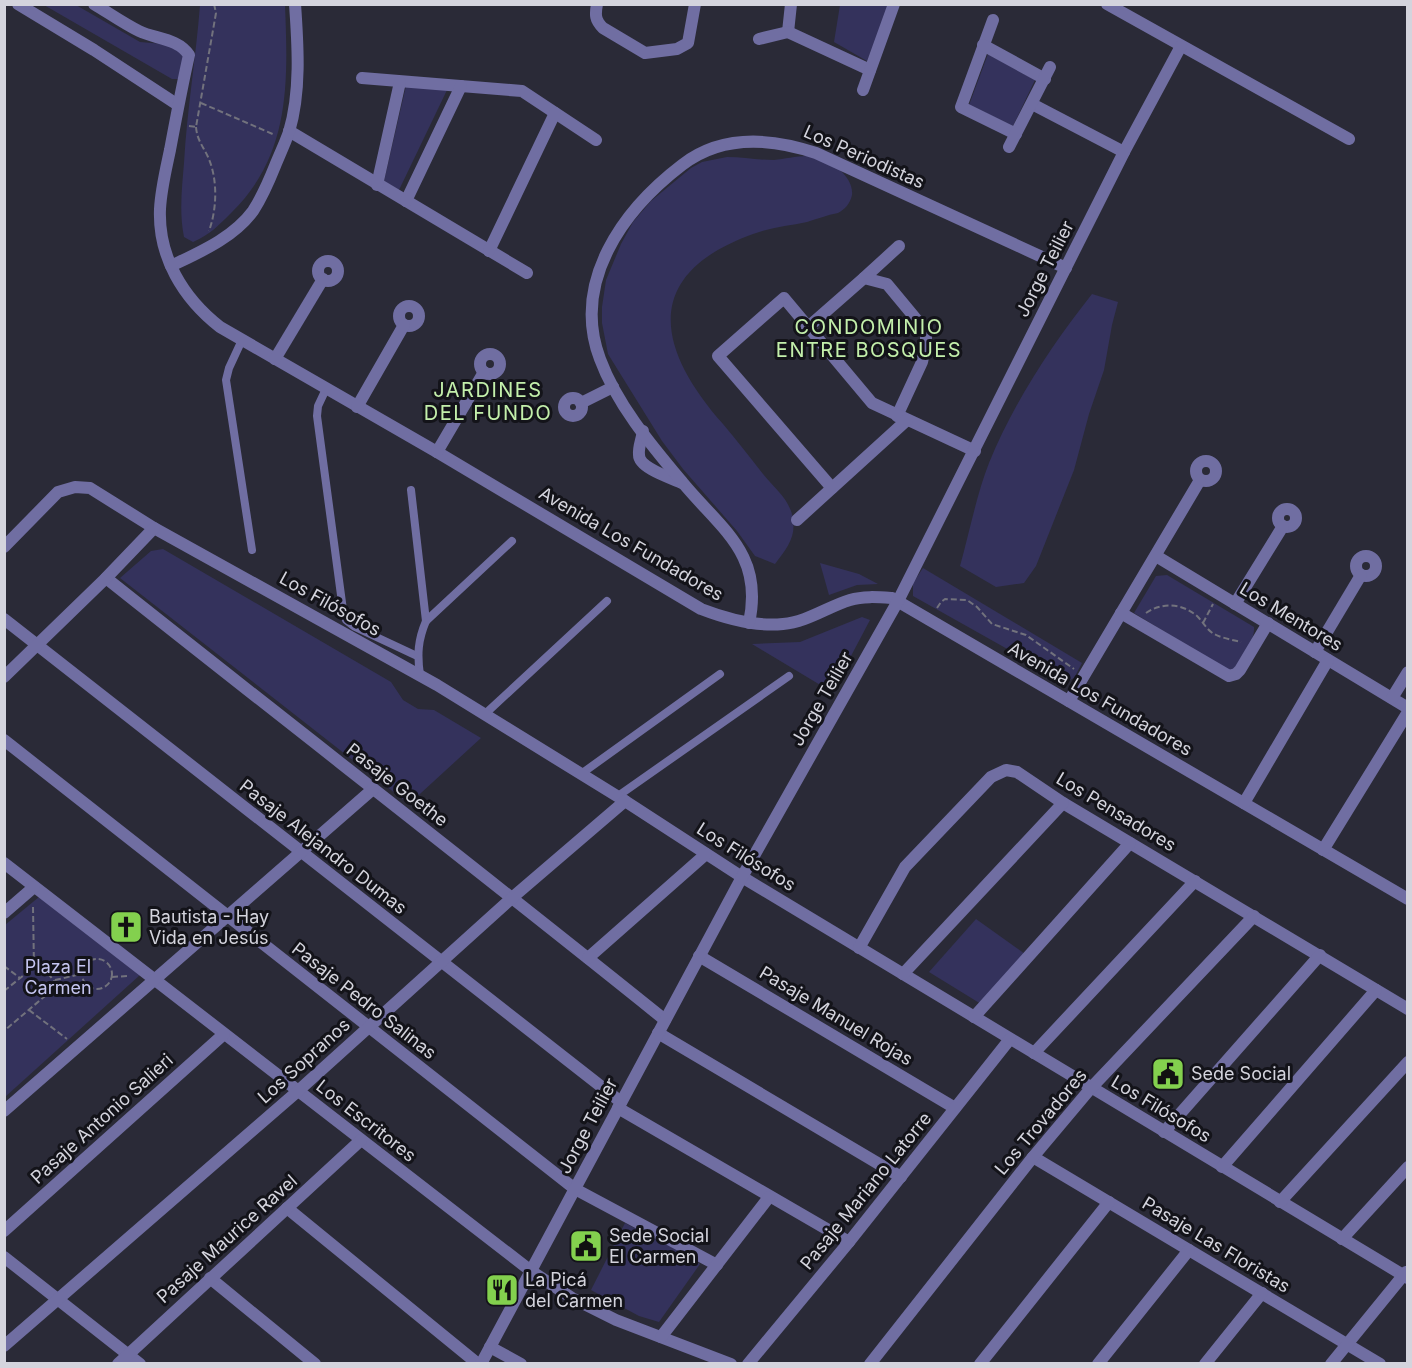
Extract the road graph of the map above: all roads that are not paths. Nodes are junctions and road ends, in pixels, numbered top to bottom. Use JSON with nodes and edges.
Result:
{"nodes":[{"id":1,"x":18,"y":4,"type":"edge"},
{"id":2,"x":94,"y":4,"type":"edge"},
{"id":3,"x":295,"y":4,"type":"edge"},
{"id":4,"x":597,"y":4,"type":"edge"},
{"id":5,"x":695,"y":4,"type":"edge"},
{"id":6,"x":791,"y":4,"type":"edge"},
{"id":7,"x":894,"y":4,"type":"edge"},
{"id":8,"x":1107,"y":4,"type":"edge"},
{"id":9,"x":993,"y":20,"type":"dead end"},
{"id":10,"x":788,"y":32,"type":"junction"},
{"id":11,"x":759,"y":39,"type":"dead end"},
{"id":12,"x":984,"y":45,"type":"junction"},
{"id":13,"x":1181,"y":46,"type":"junction"},
{"id":14,"x":870,"y":70,"type":"junction"},
{"id":15,"x":362,"y":78,"type":"dead end"},
{"id":16,"x":400,"y":82,"type":"junction"},
{"id":17,"x":461,"y":86,"type":"junction"},
{"id":18,"x":863,"y":90,"type":"dead end"},
{"id":19,"x":1032,"y":104,"type":"junction"},
{"id":20,"x":178,"y":105,"type":"junction"},
{"id":21,"x":555,"y":112,"type":"junction"},
{"id":22,"x":1016,"y":134,"type":"junction"},
{"id":23,"x":287,"y":135,"type":"junction"},
{"id":24,"x":1349,"y":139,"type":"dead end"},
{"id":25,"x":596,"y":140,"type":"dead end"},
{"id":26,"x":1009,"y":147,"type":"dead end"},
{"id":27,"x":1124,"y":152,"type":"junction"},
{"id":28,"x":377,"y":184,"type":"junction"},
{"id":29,"x":406,"y":201,"type":"junction"},
{"id":30,"x":899,"y":246,"type":"dead end"},
{"id":31,"x":489,"y":251,"type":"junction"},
{"id":32,"x":171,"y":266,"type":"junction"},
{"id":33,"x":1066,"y":268,"type":"junction"},
{"id":34,"x":527,"y":273,"type":"dead end"},
{"id":35,"x":864,"y":278,"type":"junction"},
{"id":36,"x":323,"y":279,"type":"dead end"},
{"id":37,"x":404,"y":325,"type":"dead end"},
{"id":38,"x":807,"y":328,"type":"junction"},
{"id":39,"x":242,"y":340,"type":"junction"},
{"id":40,"x":274,"y":359,"type":"junction"},
{"id":41,"x":484,"y":372,"type":"dead end"},
{"id":42,"x":613,"y":387,"type":"junction"},
{"id":43,"x":326,"y":389,"type":"junction"},
{"id":44,"x":581,"y":403,"type":"dead end"},
{"id":45,"x":357,"y":406,"type":"junction"},
{"id":46,"x":902,"y":418,"type":"junction"},
{"id":47,"x":643,"y":431,"type":"junction"},
{"id":48,"x":975,"y":451,"type":"junction"},
{"id":49,"x":437,"y":452,"type":"junction"},
{"id":50,"x":1200,"y":480,"type":"dead end"},
{"id":51,"x":683,"y":483,"type":"junction"},
{"id":52,"x":832,"y":488,"type":"junction"},
{"id":53,"x":411,"y":490,"type":"dead end"},
{"id":54,"x":797,"y":520,"type":"dead end"},
{"id":55,"x":1283,"y":526,"type":"dead end"},
{"id":56,"x":154,"y":528,"type":"junction"},
{"id":57,"x":512,"y":541,"type":"dead end"},
{"id":58,"x":4,"y":547,"type":"edge"},
{"id":59,"x":252,"y":550,"type":"dead end"},
{"id":60,"x":1156,"y":556,"type":"junction"},
{"id":61,"x":1362,"y":575,"type":"dead end"},
{"id":62,"x":106,"y":578,"type":"junction"},
{"id":63,"x":607,"y":601,"type":"dead end"},
{"id":64,"x":898,"y":601,"type":"junction"},
{"id":65,"x":1235,"y":604,"type":"junction"},
{"id":66,"x":1122,"y":613,"type":"junction"},
{"id":67,"x":4,"y":619,"type":"edge"},
{"id":68,"x":426,"y":621,"type":"junction"},
{"id":69,"x":749,"y":623,"type":"junction"},
{"id":70,"x":1268,"y":623,"type":"junction"},
{"id":71,"x":37,"y":645,"type":"junction"},
{"id":72,"x":1315,"y":652,"type":"junction"},
{"id":73,"x":417,"y":656,"type":"junction"},
{"id":74,"x":1328,"y":660,"type":"junction"},
{"id":75,"x":1407,"y":672,"type":"edge"},
{"id":76,"x":720,"y":674,"type":"dead end"},
{"id":77,"x":420,"y":675,"type":"junction"},
{"id":78,"x":789,"y":676,"type":"dead end"},
{"id":79,"x":4,"y":677,"type":"edge"},
{"id":80,"x":1392,"y":698,"type":"junction"},
{"id":81,"x":1069,"y":701,"type":"junction"},
{"id":82,"x":1407,"y":708,"type":"edge"},
{"id":83,"x":1407,"y":712,"type":"edge"},
{"id":84,"x":485,"y":714,"type":"junction"},
{"id":85,"x":4,"y":740,"type":"edge"},
{"id":86,"x":581,"y":774,"type":"junction"},
{"id":87,"x":373,"y":789,"type":"junction"},
{"id":88,"x":621,"y":799,"type":"junction"},
{"id":89,"x":1063,"y":803,"type":"junction"},
{"id":90,"x":1244,"y":803,"type":"junction"},
{"id":91,"x":1130,"y":843,"type":"junction"},
{"id":92,"x":1323,"y":850,"type":"junction"},
{"id":93,"x":301,"y":852,"type":"junction"},
{"id":94,"x":706,"y":854,"type":"junction"},
{"id":95,"x":4,"y":863,"type":"edge"},
{"id":96,"x":742,"y":877,"type":"junction"},
{"id":97,"x":1194,"y":881,"type":"junction"},
{"id":98,"x":34,"y":886,"type":"junction"},
{"id":99,"x":1406,"y":895,"type":"edge"},
{"id":100,"x":513,"y":897,"type":"junction"},
{"id":101,"x":4,"y":913,"type":"edge"},
{"id":102,"x":228,"y":916,"type":"junction"},
{"id":103,"x":1254,"y":916,"type":"junction"},
{"id":104,"x":859,"y":948,"type":"junction"},
{"id":105,"x":1320,"y":955,"type":"junction"},
{"id":106,"x":699,"y":956,"type":"junction"},
{"id":107,"x":588,"y":958,"type":"junction"},
{"id":108,"x":440,"y":962,"type":"junction"},
{"id":109,"x":903,"y":974,"type":"junction"},
{"id":110,"x":154,"y":980,"type":"junction"},
{"id":111,"x":1376,"y":990,"type":"junction"},
{"id":112,"x":1407,"y":1009,"type":"edge"},
{"id":113,"x":974,"y":1017,"type":"junction"},
{"id":114,"x":665,"y":1020,"type":"junction"},
{"id":115,"x":369,"y":1028,"type":"junction"},
{"id":116,"x":658,"y":1033,"type":"junction"},
{"id":117,"x":224,"y":1034,"type":"junction"},
{"id":118,"x":1010,"y":1039,"type":"junction"},
{"id":119,"x":1034,"y":1053,"type":"junction"},
{"id":120,"x":1407,"y":1062,"type":"edge"},
{"id":121,"x":1091,"y":1088,"type":"junction"},
{"id":122,"x":298,"y":1091,"type":"junction"},
{"id":123,"x":619,"y":1105,"type":"junction"},
{"id":124,"x":955,"y":1108,"type":"junction"},
{"id":125,"x":4,"y":1111,"type":"edge"},
{"id":126,"x":1164,"y":1132,"type":"junction"},
{"id":127,"x":361,"y":1140,"type":"junction"},
{"id":128,"x":1033,"y":1157,"type":"junction"},
{"id":129,"x":1222,"y":1167,"type":"junction"},
{"id":130,"x":1407,"y":1167,"type":"edge"},
{"id":131,"x":901,"y":1177,"type":"junction"},
{"id":132,"x":574,"y":1189,"type":"junction"},
{"id":133,"x":770,"y":1197,"type":"junction"},
{"id":134,"x":1109,"y":1202,"type":"junction"},
{"id":135,"x":1280,"y":1202,"type":"junction"},
{"id":136,"x":287,"y":1208,"type":"junction"},
{"id":137,"x":4,"y":1231,"type":"edge"},
{"id":138,"x":1342,"y":1239,"type":"junction"},
{"id":139,"x":849,"y":1242,"type":"junction"},
{"id":140,"x":1189,"y":1250,"type":"junction"},
{"id":141,"x":4,"y":1257,"type":"edge"},
{"id":142,"x":717,"y":1265,"type":"junction"},
{"id":143,"x":531,"y":1271,"type":"junction"},
{"id":144,"x":1406,"y":1275,"type":"edge"},
{"id":145,"x":210,"y":1278,"type":"junction"},
{"id":146,"x":1262,"y":1293,"type":"junction"},
{"id":147,"x":58,"y":1299,"type":"junction"},
{"id":148,"x":661,"y":1337,"type":"junction"},
{"id":149,"x":1347,"y":1344,"type":"junction"},
{"id":150,"x":4,"y":1346,"type":"edge"},
{"id":151,"x":490,"y":1347,"type":"junction"},
{"id":152,"x":128,"y":1354,"type":"junction"},
{"id":153,"x":118,"y":1364,"type":"edge"},
{"id":154,"x":140,"y":1364,"type":"edge"},
{"id":155,"x":315,"y":1364,"type":"edge"},
{"id":156,"x":479,"y":1364,"type":"edge"},
{"id":157,"x":521,"y":1364,"type":"edge"},
{"id":158,"x":731,"y":1364,"type":"edge"},
{"id":159,"x":748,"y":1364,"type":"edge"},
{"id":160,"x":870,"y":1364,"type":"edge"},
{"id":161,"x":980,"y":1364,"type":"edge"},
{"id":162,"x":1098,"y":1364,"type":"edge"},
{"id":163,"x":1205,"y":1364,"type":"edge"},
{"id":164,"x":1331,"y":1364,"type":"edge"},
{"id":165,"x":1380,"y":1364,"type":"edge"}],
"edges":[{"from":1,"to":20,"type":"street"},
{"from":2,"to":20,"type":"street","name":"Avenida Los Fundadores"},
{"from":3,"to":23,"type":"street"},
{"from":4,"to":5,"type":"street"},
{"from":6,"to":10,"type":"street"},
{"from":7,"to":14,"type":"street"},
{"from":8,"to":13,"type":"street"},
{"from":9,"to":12,"type":"street"},
{"from":10,"to":11,"type":"street"},
{"from":10,"to":14,"type":"street"},
{"from":12,"to":19,"type":"street"},
{"from":12,"to":22,"type":"street"},
{"from":13,"to":24,"type":"street"},
{"from":13,"to":27,"type":"street","name":"Jorge Teilier"},
{"from":14,"to":18,"type":"street"},
{"from":15,"to":16,"type":"street"},
{"from":16,"to":17,"type":"street"},
{"from":16,"to":28,"type":"street"},
{"from":17,"to":21,"type":"street"},
{"from":17,"to":29,"type":"street"},
{"from":19,"to":22,"type":"street"},
{"from":19,"to":27,"type":"street"},
{"from":20,"to":32,"type":"street","name":"Avenida Los Fundadores"},
{"from":21,"to":25,"type":"street"},
{"from":21,"to":31,"type":"street"},
{"from":22,"to":26,"type":"street"},
{"from":23,"to":28,"type":"street"},
{"from":23,"to":32,"type":"street"},
{"from":27,"to":33,"type":"street","name":"Jorge Teilier"},
{"from":28,"to":29,"type":"street"},
{"from":29,"to":31,"type":"street"},
{"from":30,"to":35,"type":"street"},
{"from":31,"to":34,"type":"street"},
{"from":32,"to":39,"type":"street","name":"Avenida Los Fundadores"},
{"from":33,"to":42,"type":"street","name":"Los Periodistas"},
{"from":33,"to":48,"type":"street","name":"Jorge Teilier"},
{"from":35,"to":38,"type":"street"},
{"from":35,"to":46,"type":"street"},
{"from":36,"to":40,"type":"street"},
{"from":37,"to":45,"type":"street"},
{"from":38,"to":46,"type":"street"},
{"from":38,"to":52,"type":"street"},
{"from":39,"to":40,"type":"street","name":"Avenida Los Fundadores"},
{"from":39,"to":59,"type":"lane"},
{"from":40,"to":43,"type":"street","name":"Avenida Los Fundadores"},
{"from":41,"to":49,"type":"street"},
{"from":42,"to":44,"type":"street"},
{"from":42,"to":47,"type":"street","name":"Los Periodistas"},
{"from":43,"to":45,"type":"street","name":"Avenida Los Fundadores"},
{"from":43,"to":73,"type":"lane"},
{"from":45,"to":49,"type":"street","name":"Avenida Los Fundadores"},
{"from":46,"to":48,"type":"street"},
{"from":46,"to":52,"type":"street"},
{"from":47,"to":51,"type":"street","name":"Los Periodistas"},
{"from":47,"to":51,"type":"street","name":"Los Periodistas"},
{"from":48,"to":64,"type":"street","name":"Jorge Teilier"},
{"from":49,"to":69,"type":"street","name":"Avenida Los Fundadores"},
{"from":50,"to":60,"type":"street"},
{"from":51,"to":69,"type":"street","name":"Los Periodistas"},
{"from":52,"to":54,"type":"street"},
{"from":53,"to":68,"type":"lane"},
{"from":55,"to":65,"type":"street"},
{"from":56,"to":58,"type":"street","name":"Los Filósofos"},
{"from":56,"to":62,"type":"street"},
{"from":56,"to":77,"type":"street","name":"Los Filósofos"},
{"from":57,"to":68,"type":"lane"},
{"from":60,"to":65,"type":"street","name":"Los Mentores"},
{"from":60,"to":66,"type":"street"},
{"from":61,"to":72,"type":"street"},
{"from":62,"to":71,"type":"street"},
{"from":62,"to":87,"type":"street","name":"Pasaje Goethe"},
{"from":63,"to":84,"type":"lane"},
{"from":64,"to":69,"type":"street","name":"Avenida Los Fundadores"},
{"from":64,"to":81,"type":"street","name":"Avenida Los Fundadores"},
{"from":64,"to":96,"type":"street","name":"Jorge Teilier"},
{"from":65,"to":70,"type":"street","name":"Los Mentores"},
{"from":66,"to":70,"type":"street"},
{"from":66,"to":81,"type":"street"},
{"from":67,"to":71,"type":"street","name":"Pasaje Alejandro Dumas"},
{"from":68,"to":73,"type":"lane"},
{"from":70,"to":72,"type":"street","name":"Los Mentores"},
{"from":71,"to":79,"type":"street"},
{"from":71,"to":93,"type":"street","name":"Pasaje Alejandro Dumas"},
{"from":72,"to":74,"type":"street","name":"Los Mentores"},
{"from":73,"to":77,"type":"lane"},
{"from":74,"to":80,"type":"street","name":"Los Mentores"},
{"from":74,"to":90,"type":"street"},
{"from":75,"to":80,"type":"street"},
{"from":76,"to":86,"type":"lane"},
{"from":77,"to":84,"type":"street","name":"Los Filósofos"},
{"from":78,"to":88,"type":"lane"},
{"from":80,"to":82,"type":"street","name":"Los Mentores"},
{"from":81,"to":90,"type":"street","name":"Avenida Los Fundadores"},
{"from":83,"to":92,"type":"street"},
{"from":84,"to":86,"type":"street","name":"Los Filósofos"},
{"from":85,"to":102,"type":"street","name":"Pasaje Pedro Salinas"},
{"from":86,"to":88,"type":"street","name":"Los Filósofos"},
{"from":87,"to":93,"type":"street"},
{"from":87,"to":100,"type":"street","name":"Pasaje Goethe"},
{"from":88,"to":94,"type":"street","name":"Los Filósofos"},
{"from":88,"to":100,"type":"street","name":"Los Sopranos"},
{"from":89,"to":91,"type":"street","name":"Los Pensadores"},
{"from":89,"to":104,"type":"street","name":"Los Pensadores"},
{"from":89,"to":109,"type":"street"},
{"from":90,"to":92,"type":"street","name":"Avenida Los Fundadores"},
{"from":91,"to":97,"type":"street","name":"Los Pensadores"},
{"from":91,"to":113,"type":"street"},
{"from":92,"to":99,"type":"street","name":"Avenida Los Fundadores"},
{"from":93,"to":102,"type":"street"},
{"from":93,"to":108,"type":"street","name":"Pasaje Alejandro Dumas"},
{"from":94,"to":96,"type":"street","name":"Los Filósofos"},
{"from":94,"to":107,"type":"street"},
{"from":95,"to":98,"type":"street","name":"Los Escritores"},
{"from":96,"to":104,"type":"street","name":"Los Filósofos"},
{"from":96,"to":106,"type":"street","name":"Jorge Teilier"},
{"from":97,"to":103,"type":"street","name":"Los Pensadores"},
{"from":97,"to":119,"type":"street"},
{"from":98,"to":101,"type":"street"},
{"from":98,"to":110,"type":"street","name":"Los Escritores"},
{"from":100,"to":107,"type":"street","name":"Pasaje Goethe"},
{"from":100,"to":108,"type":"street","name":"Los Sopranos"},
{"from":102,"to":110,"type":"street"},
{"from":102,"to":115,"type":"street","name":"Pasaje Pedro Salinas"},
{"from":103,"to":105,"type":"street","name":"Los Pensadores"},
{"from":103,"to":121,"type":"street","name":"Los Trovadores"},
{"from":104,"to":109,"type":"street","name":"Los Filósofos"},
{"from":105,"to":111,"type":"street","name":"Los Pensadores"},
{"from":105,"to":126,"type":"street"},
{"from":106,"to":114,"type":"street","name":"Jorge Teilier"},
{"from":106,"to":124,"type":"street","name":"Pasaje Manuel Rojas"},
{"from":107,"to":114,"type":"street","name":"Pasaje Goethe"},
{"from":108,"to":115,"type":"street","name":"Los Sopranos"},
{"from":108,"to":123,"type":"street","name":"Pasaje Alejandro Dumas"},
{"from":109,"to":113,"type":"street","name":"Los Filósofos"},
{"from":110,"to":117,"type":"street","name":"Los Escritores"},
{"from":110,"to":125,"type":"street"},
{"from":111,"to":112,"type":"street","name":"Los Pensadores"},
{"from":111,"to":129,"type":"street"},
{"from":113,"to":118,"type":"street","name":"Los Filósofos"},
{"from":114,"to":116,"type":"street","name":"Jorge Teilier"},
{"from":115,"to":122,"type":"street","name":"Los Sopranos"},
{"from":115,"to":132,"type":"street","name":"Pasaje Pedro Salinas"},
{"from":116,"to":123,"type":"street","name":"Jorge Teilier"},
{"from":116,"to":131,"type":"street"},
{"from":117,"to":122,"type":"street","name":"Los Escritores"},
{"from":117,"to":137,"type":"street","name":"Pasaje Antonio Salieri"},
{"from":118,"to":119,"type":"street","name":"Los Filósofos"},
{"from":118,"to":124,"type":"street","name":"Pasaje Mariano Latorre"},
{"from":119,"to":121,"type":"street","name":"Los Filósofos"},
{"from":120,"to":135,"type":"street"},
{"from":121,"to":126,"type":"street","name":"Los Filósofos"},
{"from":121,"to":128,"type":"street","name":"Los Trovadores"},
{"from":122,"to":127,"type":"street","name":"Los Escritores"},
{"from":122,"to":147,"type":"street","name":"Los Sopranos"},
{"from":123,"to":132,"type":"street","name":"Jorge Teilier"},
{"from":123,"to":133,"type":"street","name":"Pasaje Alejandro Dumas"},
{"from":124,"to":131,"type":"street","name":"Pasaje Mariano Latorre"},
{"from":126,"to":129,"type":"street","name":"Los Filósofos"},
{"from":127,"to":136,"type":"street","name":"Pasaje Maurice Ravel"},
{"from":127,"to":143,"type":"street","name":"Los Escritores"},
{"from":128,"to":134,"type":"street","name":"Pasaje Las Floristas"},
{"from":128,"to":160,"type":"street","name":"Los Trovadores"},
{"from":129,"to":135,"type":"street","name":"Los Filósofos"},
{"from":130,"to":138,"type":"street"},
{"from":131,"to":139,"type":"street","name":"Pasaje Mariano Latorre"},
{"from":132,"to":142,"type":"street","name":"Pasaje Pedro Salinas"},
{"from":132,"to":143,"type":"street","name":"Jorge Teilier"},
{"from":133,"to":139,"type":"street","name":"Pasaje Alejandro Dumas"},
{"from":133,"to":142,"type":"street"},
{"from":134,"to":140,"type":"street","name":"Pasaje Las Floristas"},
{"from":134,"to":161,"type":"street"},
{"from":135,"to":138,"type":"street","name":"Los Filósofos"},
{"from":136,"to":145,"type":"street","name":"Pasaje Maurice Ravel"},
{"from":136,"to":156,"type":"street"},
{"from":138,"to":144,"type":"street","name":"Los Filósofos"},
{"from":139,"to":159,"type":"street","name":"Pasaje Mariano Latorre"},
{"from":140,"to":146,"type":"street","name":"Pasaje Las Floristas"},
{"from":140,"to":162,"type":"street"},
{"from":141,"to":147,"type":"street"},
{"from":142,"to":148,"type":"street"},
{"from":143,"to":148,"type":"street","name":"Los Escritores"},
{"from":143,"to":151,"type":"street","name":"Jorge Teilier"},
{"from":144,"to":149,"type":"street"},
{"from":145,"to":152,"type":"street","name":"Pasaje Maurice Ravel"},
{"from":145,"to":155,"type":"street"},
{"from":146,"to":149,"type":"street","name":"Pasaje Las Floristas"},
{"from":146,"to":163,"type":"street"},
{"from":147,"to":150,"type":"street","name":"Los Sopranos"},
{"from":147,"to":152,"type":"street"},
{"from":148,"to":158,"type":"street","name":"Los Escritores"},
{"from":149,"to":164,"type":"street"},
{"from":149,"to":165,"type":"street","name":"Pasaje Las Floristas"},
{"from":151,"to":156,"type":"street","name":"Jorge Teilier"},
{"from":151,"to":157,"type":"street"},
{"from":152,"to":153,"type":"street","name":"Pasaje Maurice Ravel"},
{"from":152,"to":154,"type":"street"}]}
